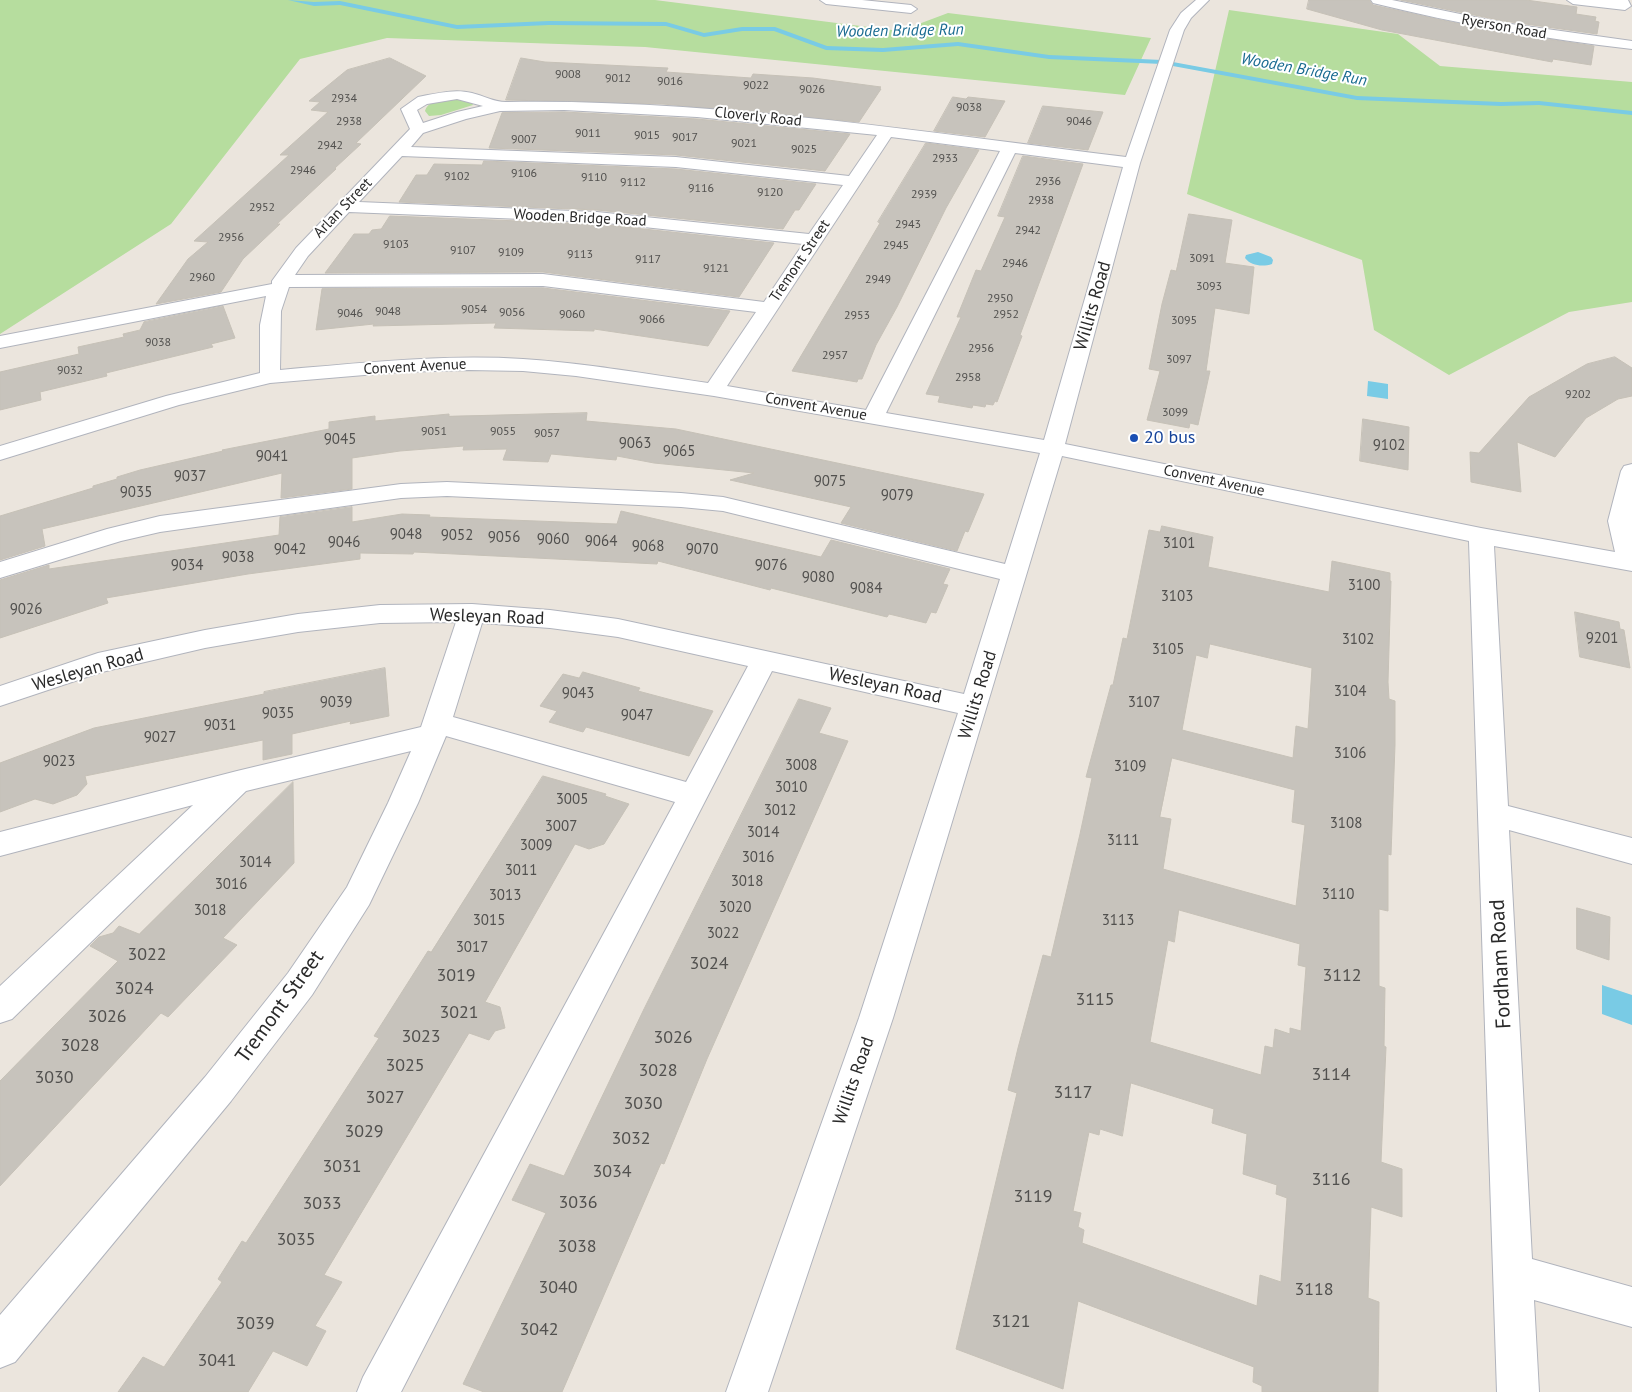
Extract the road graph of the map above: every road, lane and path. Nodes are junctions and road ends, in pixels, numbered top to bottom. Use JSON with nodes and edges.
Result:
{"nodes":[{"id":1,"x":826,"y":0,"type":"edge"},
{"id":2,"x":1203,"y":0,"type":"edge"},
{"id":3,"x":1377,"y":0,"type":"edge"},
{"id":4,"x":1573,"y":0,"type":"edge"},
{"id":5,"x":1625,"y":7,"type":"edge"},
{"id":6,"x":911,"y":9,"type":"dead end"},
{"id":7,"x":1632,"y":45,"type":"edge"},
{"id":8,"x":500,"y":106,"type":"junction"},
{"id":9,"x":418,"y":130,"type":"junction"},
{"id":10,"x":886,"y":133,"type":"junction"},
{"id":11,"x":1010,"y":148,"type":"junction"},
{"id":12,"x":399,"y":150,"type":"junction"},
{"id":13,"x":1132,"y":163,"type":"junction"},
{"id":14,"x":854,"y":181,"type":"junction"},
{"id":15,"x":344,"y":207,"type":"junction"},
{"id":16,"x":814,"y":240,"type":"junction"},
{"id":17,"x":280,"y":284,"type":"junction"},
{"id":18,"x":769,"y":308,"type":"junction"},
{"id":19,"x":0,"y":342,"type":"edge"},
{"id":20,"x":270,"y":377,"type":"junction"},
{"id":21,"x":714,"y":390,"type":"junction"},
{"id":22,"x":873,"y":417,"type":"junction"},
{"id":23,"x":1053,"y":448,"type":"junction"},
{"id":24,"x":0,"y":453,"type":"edge"},
{"id":25,"x":1632,"y":471,"type":"edge"},
{"id":26,"x":1481,"y":536,"type":"junction"},
{"id":27,"x":1631,"y":562,"type":"edge"},
{"id":28,"x":0,"y":570,"type":"edge"},
{"id":29,"x":1014,"y":574,"type":"junction"},
{"id":30,"x":472,"y":613,"type":"junction"},
{"id":31,"x":765,"y":660,"type":"junction"},
{"id":32,"x":0,"y":696,"type":"edge"},
{"id":33,"x":974,"y":706,"type":"junction"},
{"id":34,"x":434,"y":729,"type":"junction"},
{"id":35,"x":237,"y":782,"type":"junction"},
{"id":36,"x":694,"y":796,"type":"junction"},
{"id":37,"x":1494,"y":814,"type":"junction"},
{"id":38,"x":0,"y":844,"type":"edge"},
{"id":39,"x":1632,"y":851,"type":"edge"},
{"id":40,"x":0,"y":1008,"type":"edge"},
{"id":41,"x":1514,"y":1274,"type":"junction"},
{"id":42,"x":1632,"y":1307,"type":"edge"},
{"id":43,"x":0,"y":1347,"type":"edge"},
{"id":44,"x":378,"y":1392,"type":"edge"},
{"id":45,"x":747,"y":1392,"type":"edge"},
{"id":46,"x":1518,"y":1392,"type":"edge"}],
"edges":[{"from":1,"to":6,"type":"street"},
{"from":2,"to":13,"type":"street","name":"Willits Road"},
{"from":3,"to":7,"type":"street","name":"Ryerson Road"},
{"from":4,"to":5,"type":"street"},
{"from":8,"to":9,"type":"street","name":"Arlan Street"},
{"from":8,"to":9,"type":"street","name":"Cloverly Road"},
{"from":8,"to":10,"type":"street","name":"Cloverly Road"},
{"from":9,"to":12,"type":"street","name":"Arlan Street"},
{"from":10,"to":11,"type":"street","name":"Cloverly Road"},
{"from":10,"to":14,"type":"street","name":"Tremont Street"},
{"from":11,"to":13,"type":"street","name":"Cloverly Road"},
{"from":11,"to":22,"type":"street"},
{"from":12,"to":14,"type":"street"},
{"from":12,"to":15,"type":"street","name":"Arlan Street"},
{"from":13,"to":23,"type":"street","name":"Willits Road"},
{"from":14,"to":16,"type":"street","name":"Tremont Street"},
{"from":15,"to":16,"type":"street","name":"Wooden Bridge Road"},
{"from":15,"to":17,"type":"street","name":"Arlan Street"},
{"from":16,"to":18,"type":"street","name":"Tremont Street"},
{"from":17,"to":18,"type":"street"},
{"from":17,"to":19,"type":"street"},
{"from":17,"to":20,"type":"street","name":"Arlan Street"},
{"from":18,"to":21,"type":"street","name":"Tremont Street"},
{"from":20,"to":21,"type":"street","name":"Convent Avenue"},
{"from":20,"to":24,"type":"street","name":"Convent Avenue"},
{"from":21,"to":22,"type":"street","name":"Convent Avenue"},
{"from":22,"to":23,"type":"street","name":"Convent Avenue"},
{"from":23,"to":26,"type":"street","name":"Convent Avenue"},
{"from":23,"to":29,"type":"street","name":"Willits Road"},
{"from":25,"to":27,"type":"street"},
{"from":26,"to":27,"type":"street","name":"Convent Avenue"},
{"from":26,"to":37,"type":"street","name":"Fordham Road"},
{"from":28,"to":29,"type":"street"},
{"from":29,"to":33,"type":"street","name":"Willits Road"},
{"from":30,"to":31,"type":"street","name":"Wesleyan Road"},
{"from":30,"to":32,"type":"street","name":"Wesleyan Road"},
{"from":30,"to":34,"type":"street","name":"Tremont Street"},
{"from":31,"to":33,"type":"street","name":"Wesleyan Road"},
{"from":31,"to":36,"type":"street"},
{"from":33,"to":45,"type":"street","name":"Willits Road"},
{"from":34,"to":35,"type":"street"},
{"from":34,"to":36,"type":"street"},
{"from":34,"to":43,"type":"street","name":"Tremont Street"},
{"from":35,"to":38,"type":"street"},
{"from":35,"to":40,"type":"street"},
{"from":36,"to":44,"type":"street"},
{"from":37,"to":39,"type":"street"},
{"from":37,"to":41,"type":"street","name":"Fordham Road"},
{"from":41,"to":42,"type":"street"},
{"from":41,"to":46,"type":"street","name":"Fordham Road"}]}
